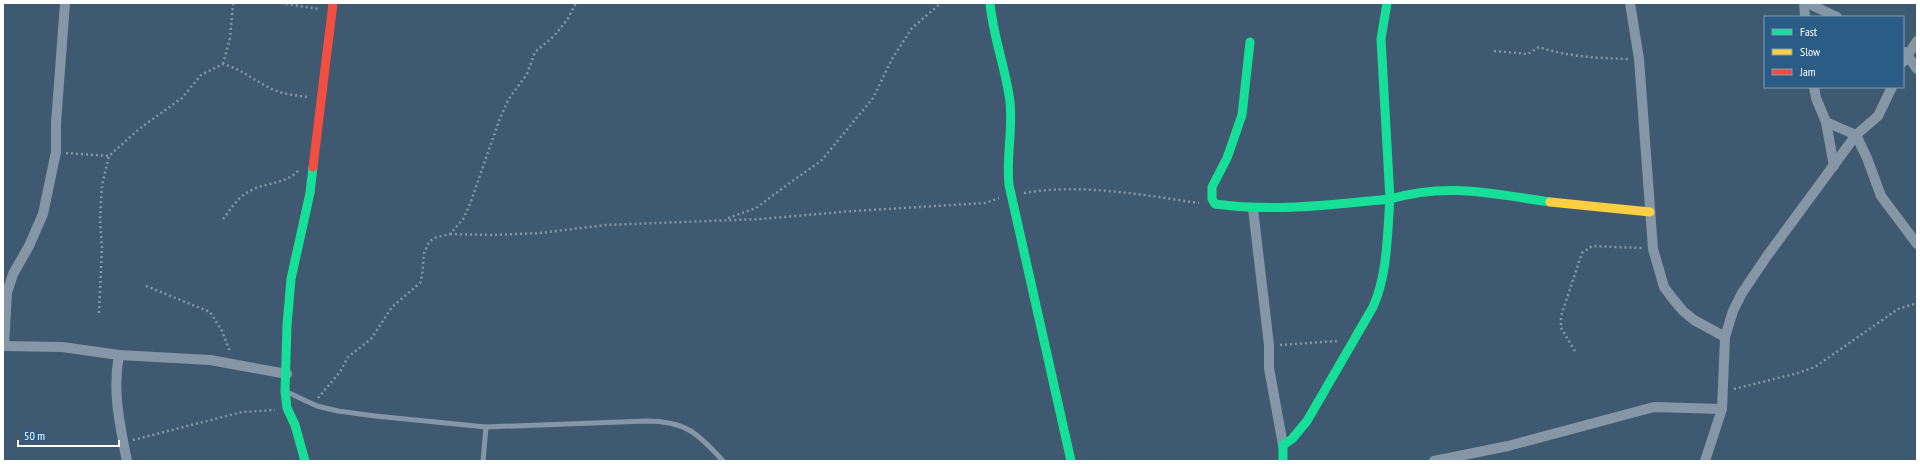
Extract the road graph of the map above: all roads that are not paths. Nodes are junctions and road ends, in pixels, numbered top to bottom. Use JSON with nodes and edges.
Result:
{"nodes":[{"id":1,"x":65,"y":3,"type":"edge"},
{"id":2,"x":990,"y":3,"type":"edge"},
{"id":3,"x":1387,"y":3,"type":"edge"},
{"id":4,"x":1630,"y":3,"type":"edge"},
{"id":5,"x":1804,"y":3,"type":"edge"},
{"id":6,"x":1808,"y":3,"type":"edge"},
{"id":7,"x":332,"y":7,"type":"edge"},
{"id":8,"x":1805,"y":16,"type":"edge"},
{"id":9,"x":1835,"y":16,"type":"edge"},
{"id":10,"x":1917,"y":41,"type":"edge"},
{"id":11,"x":1250,"y":42,"type":"dead end"},
{"id":12,"x":1905,"y":56,"type":"edge"},
{"id":13,"x":1917,"y":69,"type":"edge"},
{"id":14,"x":1814,"y":88,"type":"edge"},
{"id":15,"x":1892,"y":88,"type":"edge"},
{"id":16,"x":1826,"y":122,"type":"junction"},
{"id":17,"x":1856,"y":135,"type":"junction"},
{"id":18,"x":1834,"y":166,"type":"junction"},
{"id":19,"x":1390,"y":200,"type":"junction"},
{"id":20,"x":1253,"y":209,"type":"junction"},
{"id":21,"x":1650,"y":212,"type":"junction"},
{"id":22,"x":1917,"y":244,"type":"edge"},
{"id":23,"x":1725,"y":337,"type":"junction"},
{"id":24,"x":3,"y":346,"type":"edge"},
{"id":25,"x":118,"y":355,"type":"junction"},
{"id":26,"x":287,"y":374,"type":"junction"},
{"id":27,"x":286,"y":392,"type":"junction"},
{"id":28,"x":1722,"y":409,"type":"junction"},
{"id":29,"x":486,"y":427,"type":"junction"},
{"id":30,"x":1283,"y":445,"type":"junction"},
{"id":31,"x":127,"y":461,"type":"edge"},
{"id":32,"x":305,"y":461,"type":"edge"},
{"id":33,"x":483,"y":461,"type":"edge"},
{"id":34,"x":723,"y":461,"type":"edge"},
{"id":35,"x":1072,"y":461,"type":"edge"},
{"id":36,"x":1283,"y":461,"type":"edge"},
{"id":37,"x":1434,"y":461,"type":"edge"},
{"id":38,"x":1705,"y":461,"type":"edge"}],
"edges":[{"from":1,"to":24,"type":"street"},
{"from":2,"to":35,"type":"street"},
{"from":3,"to":19,"type":"street"},
{"from":4,"to":21,"type":"street"},
{"from":5,"to":8,"type":"street"},
{"from":6,"to":9,"type":"street"},
{"from":7,"to":26,"type":"street"},
{"from":10,"to":12,"type":"street"},
{"from":11,"to":20,"type":"street"},
{"from":12,"to":13,"type":"street"},
{"from":14,"to":16,"type":"street"},
{"from":15,"to":17,"type":"street"},
{"from":16,"to":17,"type":"street"},
{"from":16,"to":18,"type":"street"},
{"from":17,"to":18,"type":"street"},
{"from":17,"to":22,"type":"street"},
{"from":18,"to":23,"type":"street"},
{"from":19,"to":20,"type":"street"},
{"from":19,"to":21,"type":"street"},
{"from":19,"to":30,"type":"street"},
{"from":20,"to":30,"type":"street"},
{"from":21,"to":23,"type":"street"},
{"from":23,"to":28,"type":"street"},
{"from":24,"to":25,"type":"street"},
{"from":25,"to":26,"type":"street"},
{"from":25,"to":31,"type":"street"},
{"from":26,"to":27,"type":"street"},
{"from":27,"to":29,"type":"lane"},
{"from":27,"to":32,"type":"street"},
{"from":28,"to":37,"type":"street"},
{"from":28,"to":38,"type":"street"},
{"from":29,"to":33,"type":"lane"},
{"from":29,"to":34,"type":"lane"},
{"from":30,"to":36,"type":"street"}]}
